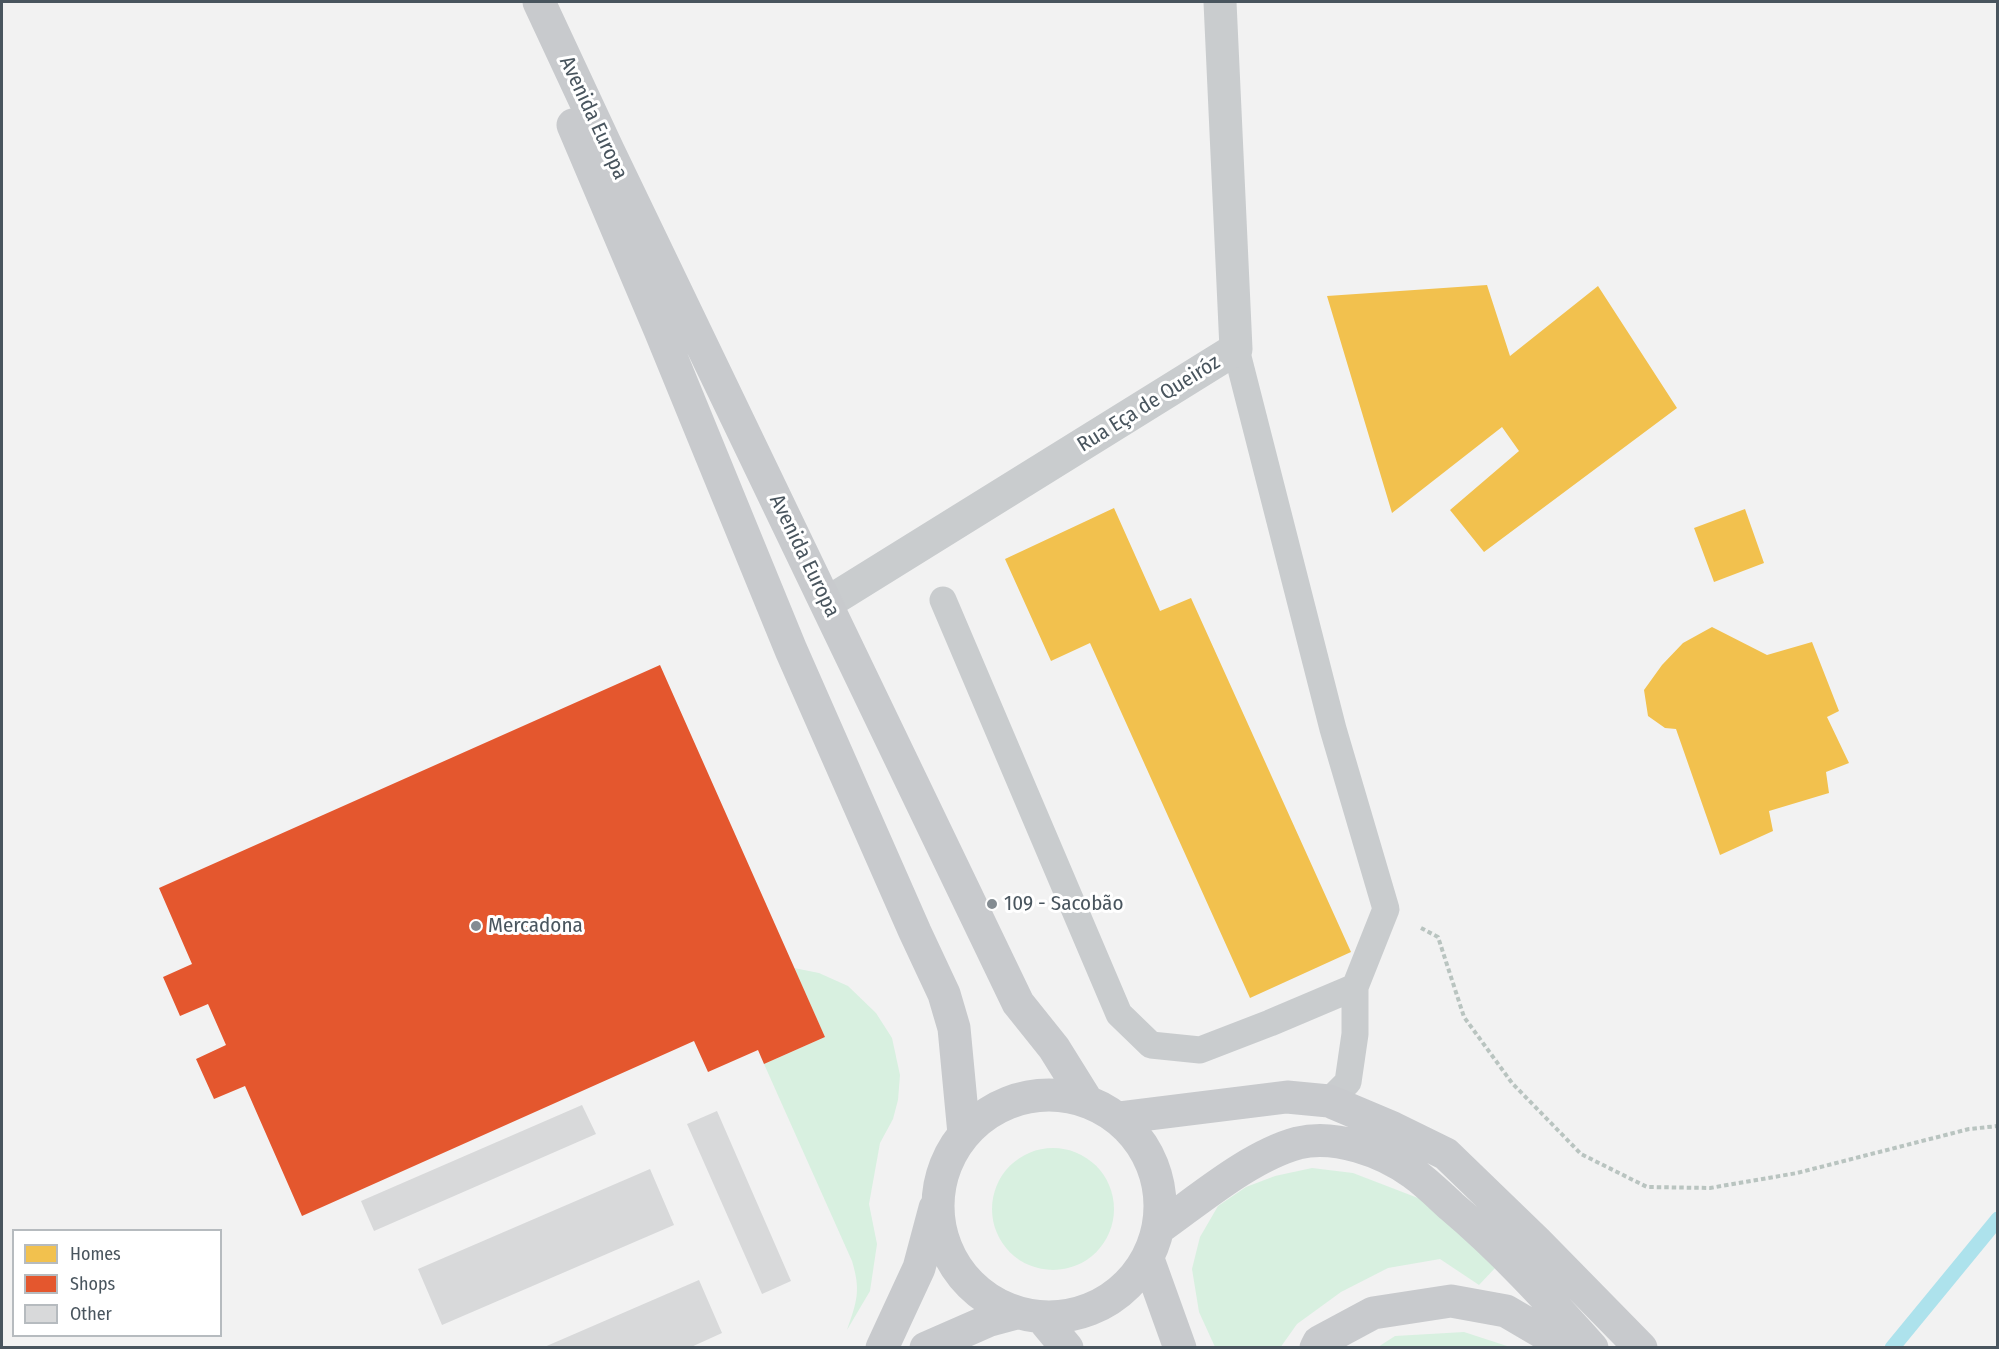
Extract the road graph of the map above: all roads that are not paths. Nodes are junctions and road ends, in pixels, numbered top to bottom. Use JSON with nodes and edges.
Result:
{"nodes":[{"id":1,"x":529,"y":2,"type":"edge"},
{"id":2,"x":539,"y":2,"type":"edge"},
{"id":3,"x":1220,"y":2,"type":"edge"},
{"id":4,"x":1236,"y":349,"type":"junction"},
{"id":5,"x":943,"y":600,"type":"dead end"},
{"id":6,"x":826,"y":603,"type":"junction"},
{"id":7,"x":1355,"y":987,"type":"junction"},
{"id":8,"x":1087,"y":1101,"type":"junction"},
{"id":9,"x":1329,"y":1101,"type":"junction"},
{"id":10,"x":1118,"y":1118,"type":"junction"},
{"id":11,"x":964,"y":1134,"type":"junction"},
{"id":12,"x":937,"y":1200,"type":"junction"},
{"id":13,"x":1159,"y":1228,"type":"junction"},
{"id":14,"x":1148,"y":1259,"type":"junction"},
{"id":15,"x":1029,"y":1316,"type":"junction"},
{"id":16,"x":882,"y":1347,"type":"edge"},
{"id":17,"x":926,"y":1347,"type":"edge"},
{"id":18,"x":1067,"y":1347,"type":"edge"},
{"id":19,"x":1180,"y":1347,"type":"edge"},
{"id":20,"x":1316,"y":1347,"type":"edge"},
{"id":21,"x":1569,"y":1347,"type":"edge"},
{"id":22,"x":1592,"y":1347,"type":"edge"},
{"id":23,"x":1641,"y":1347,"type":"edge"}],
"edges":[{"from":1,"to":11,"type":"main road","name":"Avenida Europa"},
{"from":2,"to":6,"type":"main road","name":"Avenida Europa"},
{"from":3,"to":4,"type":"street","name":"Rua Eça de Queiróz"},
{"from":4,"to":6,"type":"street","name":"Rua Eça de Queiróz"},
{"from":4,"to":7,"type":"lane"},
{"from":5,"to":7,"type":"lane"},
{"from":6,"to":8,"type":"main road","name":"Avenida Europa"},
{"from":7,"to":9,"type":"lane"},
{"from":8,"to":10,"type":"main road","name":"Avenida Europa"},
{"from":8,"to":11,"type":"main road","name":"Avenida Europa"},
{"from":9,"to":10,"type":"main road"},
{"from":9,"to":23,"type":"main road"},
{"from":10,"to":13,"type":"main road","name":"Avenida Europa"},
{"from":11,"to":12,"type":"main road","name":"Avenida Europa"},
{"from":12,"to":15,"type":"main road","name":"Avenida Europa"},
{"from":12,"to":16,"type":"main road"},
{"from":13,"to":14,"type":"main road","name":"Avenida Europa"},
{"from":13,"to":22,"type":"main road"},
{"from":14,"to":15,"type":"main road","name":"Avenida Europa"},
{"from":14,"to":19,"type":"main road"},
{"from":15,"to":17,"type":"main road"},
{"from":15,"to":18,"type":"main road","name":"Avenida Europa"},
{"from":20,"to":21,"type":"main road"}]}
